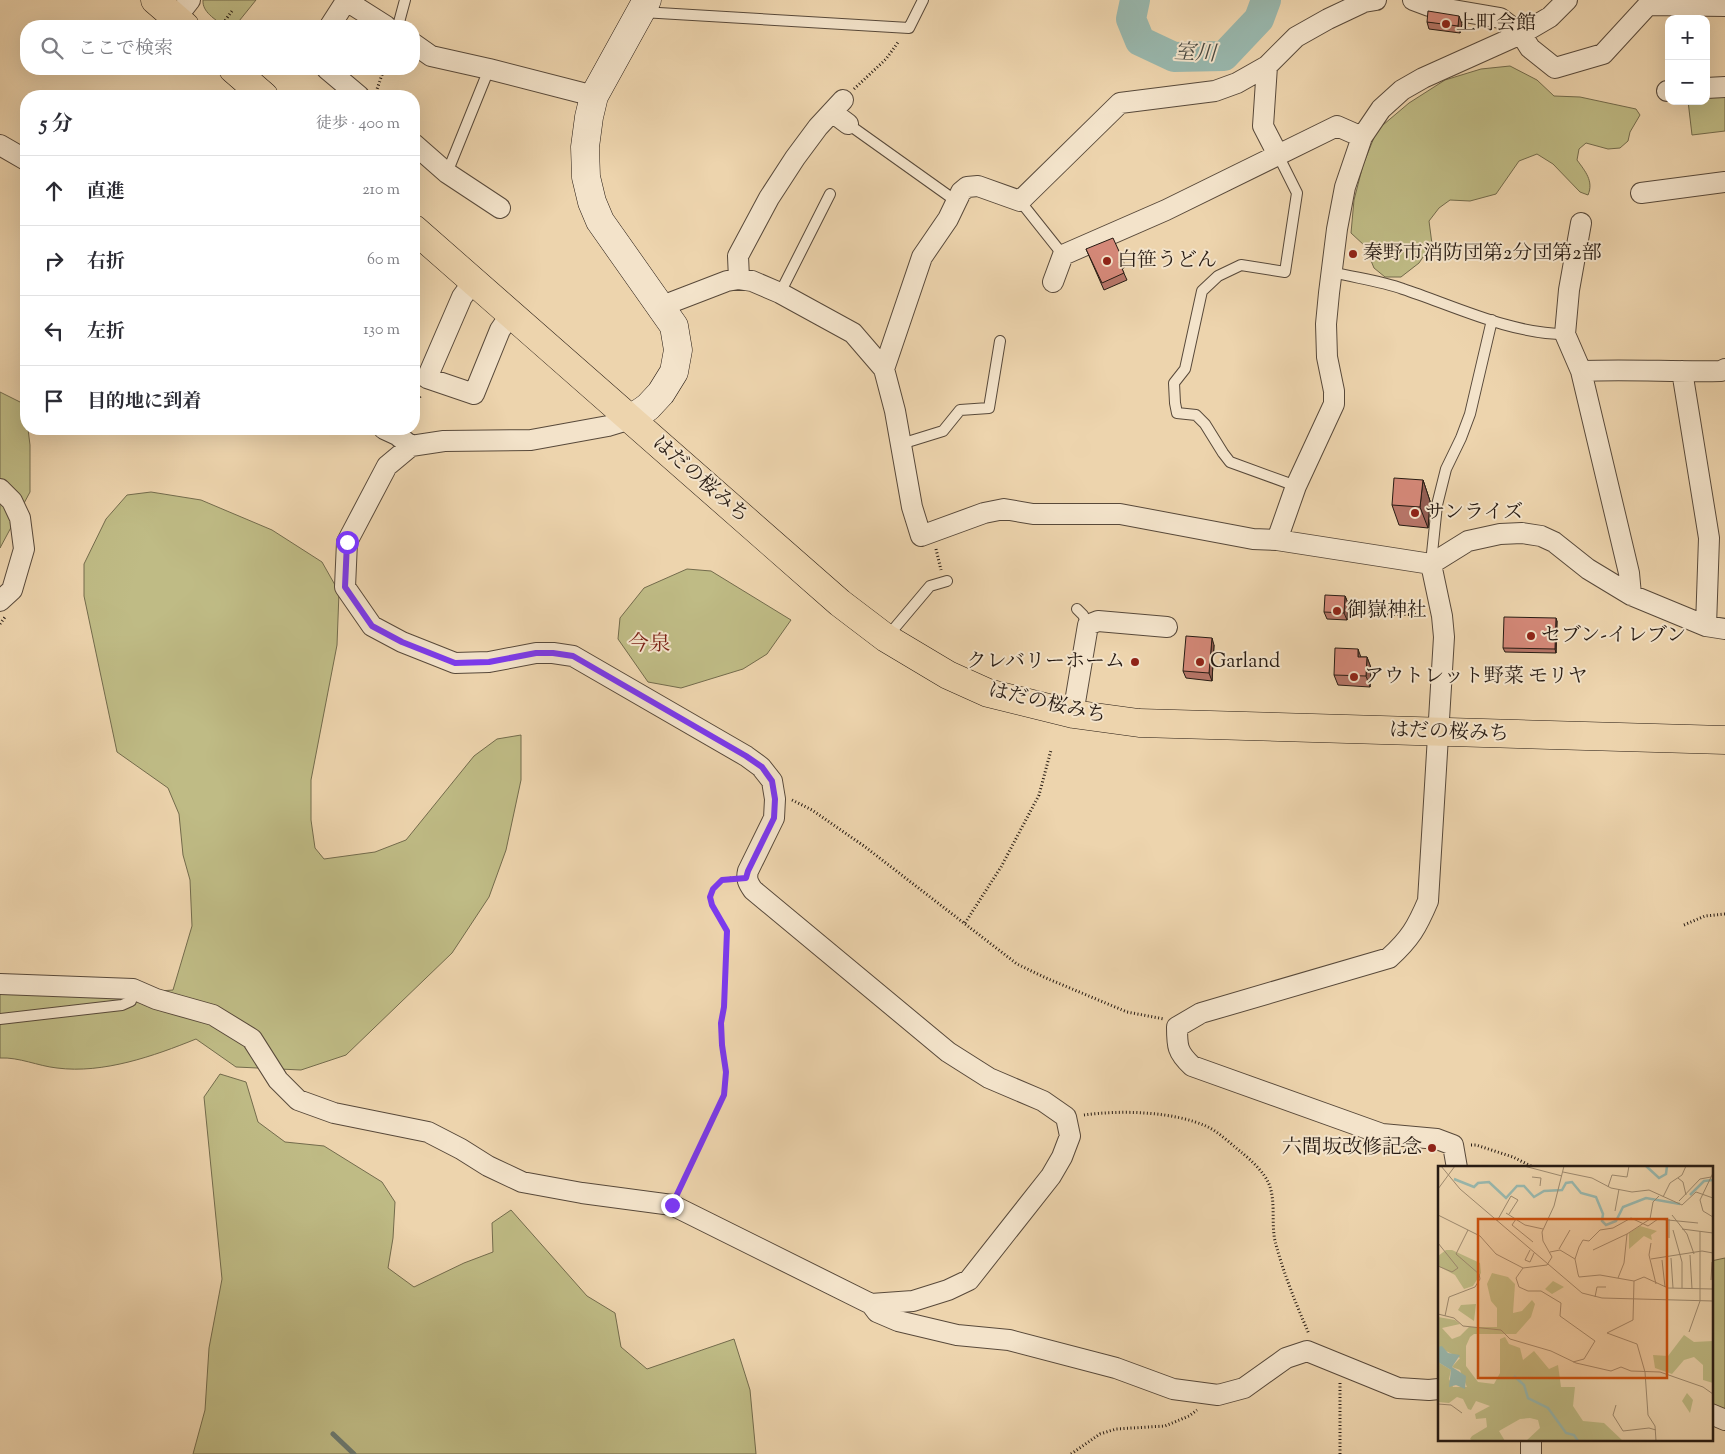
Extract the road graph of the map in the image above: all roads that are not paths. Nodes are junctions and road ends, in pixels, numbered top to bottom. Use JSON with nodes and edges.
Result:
{"nodes":[{"id":1,"x":155,"y":0,"type":"edge"},
{"id":2,"x":345,"y":0,"type":"edge"},
{"id":3,"x":405,"y":0,"type":"edge"},
{"id":4,"x":924,"y":0,"type":"edge"},
{"id":5,"x":1376,"y":0,"type":"edge"},
{"id":6,"x":1413,"y":0,"type":"edge"},
{"id":7,"x":1567,"y":0,"type":"edge"},
{"id":8,"x":644,"y":6,"type":"edge"},
{"id":9,"x":1725,"y":6,"type":"edge"},
{"id":10,"x":184,"y":15,"type":"edge"},
{"id":11,"x":333,"y":20,"type":"edge"},
{"id":12,"x":377,"y":20,"type":"edge"},
{"id":13,"x":400,"y":20,"type":"edge"},
{"id":14,"x":1521,"y":34,"type":"junction"},
{"id":15,"x":420,"y":48,"type":"edge"},
{"id":16,"x":1267,"y":66,"type":"junction"},
{"id":17,"x":488,"y":69,"type":"junction"},
{"id":18,"x":240,"y":75,"type":"edge"},
{"id":19,"x":334,"y":75,"type":"edge"},
{"id":20,"x":1725,"y":87,"type":"edge"},
{"id":21,"x":1710,"y":88,"type":"edge"},
{"id":22,"x":257,"y":90,"type":"edge"},
{"id":23,"x":352,"y":90,"type":"edge"},
{"id":24,"x":594,"y":96,"type":"junction"},
{"id":25,"x":841,"y":112,"type":"joint"},
{"id":26,"x":1362,"y":137,"type":"junction"},
{"id":27,"x":0,"y":145,"type":"edge"},
{"id":28,"x":420,"y":149,"type":"edge"},
{"id":29,"x":1278,"y":154,"type":"junction"},
{"id":30,"x":20,"y":155,"type":"edge"},
{"id":31,"x":447,"y":173,"type":"junction"},
{"id":32,"x":1725,"y":182,"type":"edge"},
{"id":33,"x":1641,"y":193,"type":"dead end"},
{"id":34,"x":830,"y":194,"type":"dead end"},
{"id":35,"x":956,"y":201,"type":"junction"},
{"id":36,"x":1020,"y":201,"type":"junction"},
{"id":37,"x":500,"y":208,"type":"dead end"},
{"id":38,"x":1581,"y":223,"type":"dead end"},
{"id":39,"x":420,"y":234,"type":"edge"},
{"id":40,"x":1063,"y":255,"type":"junction"},
{"id":41,"x":1332,"y":272,"type":"junction"},
{"id":42,"x":739,"y":279,"type":"junction"},
{"id":43,"x":473,"y":282,"type":"junction"},
{"id":44,"x":1053,"y":282,"type":"dead end"},
{"id":45,"x":780,"y":293,"type":"junction"},
{"id":46,"x":662,"y":306,"type":"junction"},
{"id":47,"x":511,"y":314,"type":"junction"},
{"id":48,"x":1492,"y":320,"type":"junction"},
{"id":49,"x":1565,"y":334,"type":"junction"},
{"id":50,"x":1000,"y":341,"type":"dead end"},
{"id":51,"x":884,"y":369,"type":"junction"},
{"id":52,"x":1725,"y":369,"type":"edge"},
{"id":53,"x":1581,"y":371,"type":"junction"},
{"id":54,"x":1682,"y":371,"type":"junction"},
{"id":55,"x":631,"y":419,"type":"junction"},
{"id":56,"x":397,"y":435,"type":"edge"},
{"id":57,"x":901,"y":444,"type":"junction"},
{"id":58,"x":411,"y":446,"type":"junction"},
{"id":59,"x":1296,"y":486,"type":"junction"},
{"id":60,"x":0,"y":489,"type":"edge"},
{"id":61,"x":1277,"y":540,"type":"junction"},
{"id":62,"x":1431,"y":564,"type":"junction"},
{"id":63,"x":946,"y":581,"type":"road end"},
{"id":64,"x":1631,"y":595,"type":"junction"},
{"id":65,"x":0,"y":601,"type":"edge"},
{"id":66,"x":1167,"y":627,"type":"dead end"},
{"id":67,"x":1716,"y":627,"type":"edge"},
{"id":68,"x":886,"y":638,"type":"junction"},
{"id":69,"x":1073,"y":714,"type":"junction"},
{"id":70,"x":1439,"y":732,"type":"junction"},
{"id":71,"x":1725,"y":740,"type":"edge"},
{"id":72,"x":0,"y":984,"type":"edge"},
{"id":73,"x":133,"y":990,"type":"junction"},
{"id":74,"x":0,"y":1019,"type":"edge"},
{"id":75,"x":1457,"y":1166,"type":"edge"},
{"id":76,"x":871,"y":1304,"type":"junction"},
{"id":77,"x":1438,"y":1389,"type":"edge"},
{"id":78,"x":1712,"y":1414,"type":"edge"},
{"id":79,"x":1725,"y":1420,"type":"edge"}],
"edges":[{"from":1,"to":10,"type":"main road"},
{"from":2,"to":11,"type":"street"},
{"from":2,"to":12,"type":"street"},
{"from":3,"to":13,"type":"lane"},
{"from":4,"to":8,"type":"lane"},
{"from":5,"to":16,"type":"street"},
{"from":6,"to":14,"type":"street"},
{"from":7,"to":14,"type":"street"},
{"from":8,"to":24,"type":"street"},
{"from":9,"to":14,"type":"street"},
{"from":14,"to":26,"type":"street"},
{"from":15,"to":17,"type":"street"},
{"from":16,"to":29,"type":"street"},
{"from":16,"to":36,"type":"street"},
{"from":17,"to":24,"type":"street"},
{"from":17,"to":31,"type":"lane"},
{"from":18,"to":22,"type":"main road"},
{"from":19,"to":23,"type":"street"},
{"from":20,"to":21,"type":"street"},
{"from":24,"to":46,"type":"street"},
{"from":25,"to":35,"type":"lane"},
{"from":25,"to":42,"type":"street"},
{"from":26,"to":29,"type":"street"},
{"from":26,"to":41,"type":"street"},
{"from":27,"to":30,"type":"street"},
{"from":28,"to":31,"type":"street"},
{"from":29,"to":40,"type":"street"},
{"from":29,"to":59,"type":"lane"},
{"from":31,"to":37,"type":"street"},
{"from":32,"to":33,"type":"street"},
{"from":34,"to":45,"type":"lane"},
{"from":35,"to":36,"type":"street"},
{"from":35,"to":51,"type":"street"},
{"from":36,"to":40,"type":"lane"},
{"from":38,"to":49,"type":"street"},
{"from":39,"to":43,"type":"main road","name":"はだの桜みち"},
{"from":40,"to":44,"type":"street"},
{"from":41,"to":48,"type":"lane"},
{"from":41,"to":59,"type":"street"},
{"from":42,"to":45,"type":"street"},
{"from":42,"to":46,"type":"street"},
{"from":43,"to":47,"type":"main road","name":"はだの桜みち"},
{"from":43,"to":47,"type":"street"},
{"from":45,"to":51,"type":"street"},
{"from":46,"to":55,"type":"street"},
{"from":47,"to":55,"type":"main road","name":"はだの桜みち"},
{"from":48,"to":49,"type":"lane"},
{"from":48,"to":62,"type":"lane"},
{"from":49,"to":53,"type":"street"},
{"from":50,"to":57,"type":"lane"},
{"from":51,"to":57,"type":"street"},
{"from":52,"to":54,"type":"street"},
{"from":53,"to":54,"type":"street"},
{"from":53,"to":64,"type":"street"},
{"from":54,"to":67,"type":"street"},
{"from":55,"to":58,"type":"street"},
{"from":55,"to":68,"type":"main road","name":"はだの桜みち"},
{"from":56,"to":58,"type":"street"},
{"from":57,"to":61,"type":"street"},
{"from":58,"to":76,"type":"street"},
{"from":59,"to":61,"type":"street"},
{"from":60,"to":65,"type":"street"},
{"from":61,"to":62,"type":"street"},
{"from":62,"to":64,"type":"street"},
{"from":62,"to":70,"type":"street"},
{"from":63,"to":68,"type":"lane"},
{"from":64,"to":67,"type":"street"},
{"from":66,"to":69,"type":"street"},
{"from":68,"to":69,"type":"main road","name":"はだの桜みち"},
{"from":69,"to":70,"type":"main road","name":"はだの桜みち"},
{"from":70,"to":71,"type":"main road","name":"はだの桜みち"},
{"from":70,"to":75,"type":"street"},
{"from":72,"to":73,"type":"street"},
{"from":73,"to":74,"type":"lane"},
{"from":73,"to":76,"type":"street"},
{"from":76,"to":77,"type":"street"},
{"from":78,"to":79,"type":"street"}]}
